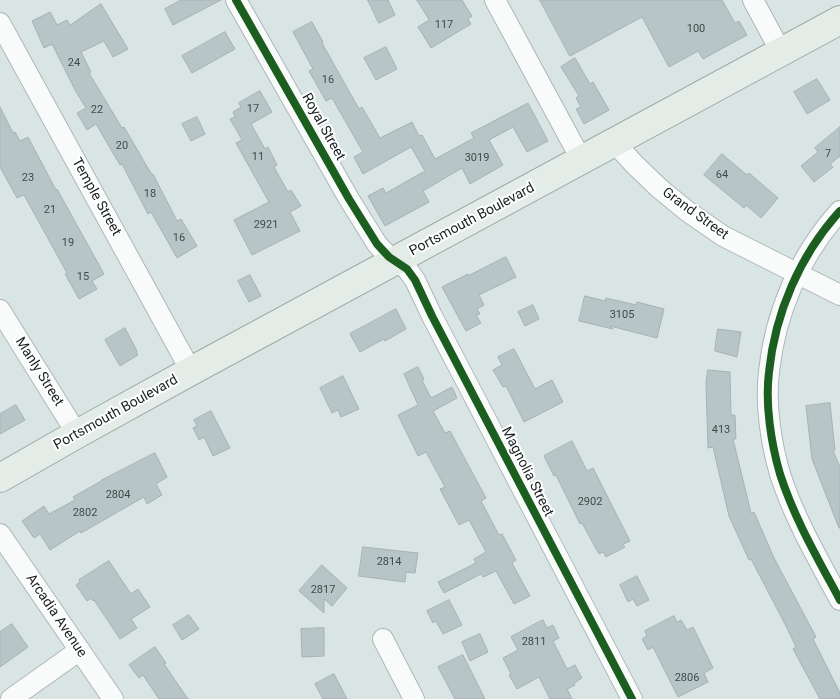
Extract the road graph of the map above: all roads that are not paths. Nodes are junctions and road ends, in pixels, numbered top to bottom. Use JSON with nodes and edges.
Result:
{"nodes":[{"id":1,"x":236,"y":0,"type":"edge"},
{"id":2,"x":495,"y":0,"type":"edge"},
{"id":3,"x":753,"y":0,"type":"edge"},
{"id":4,"x":840,"y":20,"type":"edge"},
{"id":5,"x":0,"y":23,"type":"edge"},
{"id":6,"x":781,"y":52,"type":"junction"},
{"id":7,"x":615,"y":143,"type":"junction"},
{"id":8,"x":582,"y":160,"type":"junction"},
{"id":9,"x":840,"y":211,"type":"edge"},
{"id":10,"x":395,"y":261,"type":"junction"},
{"id":11,"x":798,"y":274,"type":"junction"},
{"id":12,"x":840,"y":295,"type":"edge"},
{"id":13,"x":0,"y":310,"type":"edge"},
{"id":14,"x":191,"y":372,"type":"junction"},
{"id":15,"x":77,"y":434,"type":"junction"},
{"id":16,"x":0,"y":478,"type":"edge"},
{"id":17,"x":0,"y":534,"type":"edge"},
{"id":18,"x":840,"y":600,"type":"edge"},
{"id":19,"x":383,"y":639,"type":"dead end"},
{"id":20,"x":80,"y":650,"type":"junction"},
{"id":21,"x":11,"y":699,"type":"edge"},
{"id":22,"x":113,"y":699,"type":"edge"},
{"id":23,"x":414,"y":699,"type":"edge"},
{"id":24,"x":632,"y":699,"type":"edge"}],
"edges":[{"from":1,"to":10,"type":"street","name":"Royal Street"},
{"from":2,"to":8,"type":"street"},
{"from":3,"to":6,"type":"street"},
{"from":4,"to":6,"type":"main road","name":"Portsmouth Boulevard"},
{"from":5,"to":14,"type":"street","name":"Temple Street"},
{"from":6,"to":7,"type":"main road","name":"Portsmouth Boulevard"},
{"from":7,"to":8,"type":"main road","name":"Portsmouth Boulevard"},
{"from":7,"to":11,"type":"street","name":"Grand Street"},
{"from":8,"to":10,"type":"main road","name":"Portsmouth Boulevard"},
{"from":9,"to":11,"type":"street"},
{"from":10,"to":14,"type":"main road","name":"Portsmouth Boulevard"},
{"from":10,"to":24,"type":"street","name":"Magnolia Street"},
{"from":11,"to":12,"type":"street","name":"Grand Street"},
{"from":11,"to":18,"type":"street"},
{"from":13,"to":15,"type":"street","name":"Manly Street"},
{"from":14,"to":15,"type":"main road","name":"Portsmouth Boulevard"},
{"from":15,"to":16,"type":"main road","name":"Portsmouth Boulevard"},
{"from":17,"to":20,"type":"street","name":"Arcadia Avenue"},
{"from":19,"to":23,"type":"street"},
{"from":20,"to":21,"type":"street"},
{"from":20,"to":22,"type":"street","name":"Arcadia Avenue"}]}
